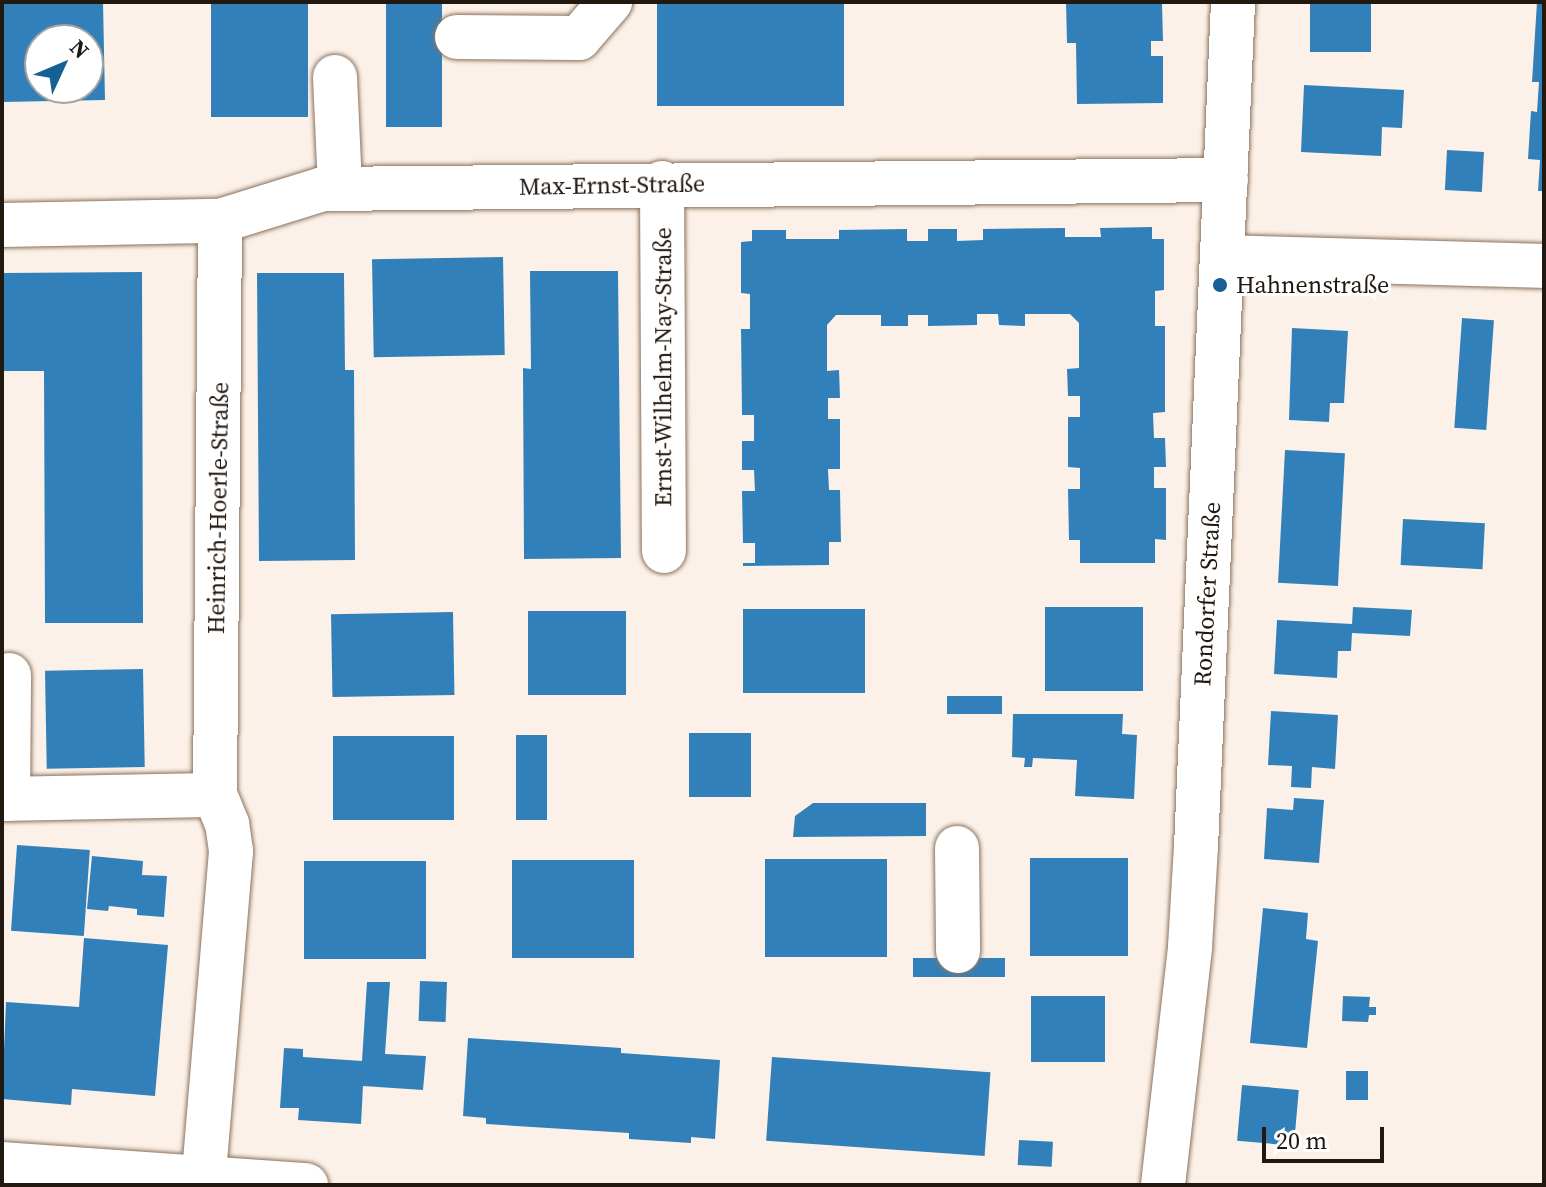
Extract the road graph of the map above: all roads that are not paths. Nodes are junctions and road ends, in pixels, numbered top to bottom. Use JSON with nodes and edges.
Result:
{"nodes":[{"id":1,"x":610,"y":2,"type":"edge"},
{"id":2,"x":1233,"y":2,"type":"edge"},
{"id":3,"x":457,"y":37,"type":"dead end"},
{"id":4,"x":335,"y":77,"type":"dead end"},
{"id":5,"x":1226,"y":180,"type":"junction"},
{"id":6,"x":662,"y":183,"type":"junction"},
{"id":7,"x":340,"y":189,"type":"junction"},
{"id":8,"x":220,"y":221,"type":"junction"},
{"id":9,"x":2,"y":225,"type":"edge"},
{"id":10,"x":1223,"y":257,"type":"junction"},
{"id":11,"x":1544,"y":266,"type":"edge"},
{"id":12,"x":664,"y":551,"type":"dead end"},
{"id":13,"x":9,"y":675,"type":"dead end"},
{"id":14,"x":215,"y":795,"type":"junction"},
{"id":15,"x":5,"y":799,"type":"edge"},
{"id":16,"x":957,"y":848,"type":"dead end"},
{"id":17,"x":958,"y":951,"type":"dead end"},
{"id":18,"x":2,"y":1164,"type":"edge"},
{"id":19,"x":204,"y":1181,"type":"edge"},
{"id":20,"x":306,"y":1185,"type":"edge"},
{"id":21,"x":1163,"y":1185,"type":"edge"}],
"edges":[{"from":1,"to":3,"type":"street"},
{"from":2,"to":5,"type":"street","name":"Rondorfer Straße"},
{"from":4,"to":7,"type":"street"},
{"from":5,"to":6,"type":"street","name":"Max-Ernst-Straße"},
{"from":5,"to":10,"type":"street","name":"Rondorfer Straße"},
{"from":6,"to":7,"type":"street","name":"Max-Ernst-Straße"},
{"from":6,"to":12,"type":"street","name":"Ernst-Wilhelm-Nay-Straße"},
{"from":7,"to":8,"type":"street","name":"Max-Ernst-Straße"},
{"from":8,"to":9,"type":"street","name":"Max-Ernst-Straße"},
{"from":8,"to":14,"type":"street","name":"Heinrich-Hoerle-Straße"},
{"from":10,"to":11,"type":"street"},
{"from":10,"to":21,"type":"street","name":"Rondorfer Straße"},
{"from":13,"to":15,"type":"street"},
{"from":14,"to":15,"type":"street"},
{"from":14,"to":19,"type":"street","name":"Heinrich-Hoerle-Straße"},
{"from":16,"to":17,"type":"street"},
{"from":18,"to":19,"type":"street"},
{"from":19,"to":20,"type":"street"}]}
